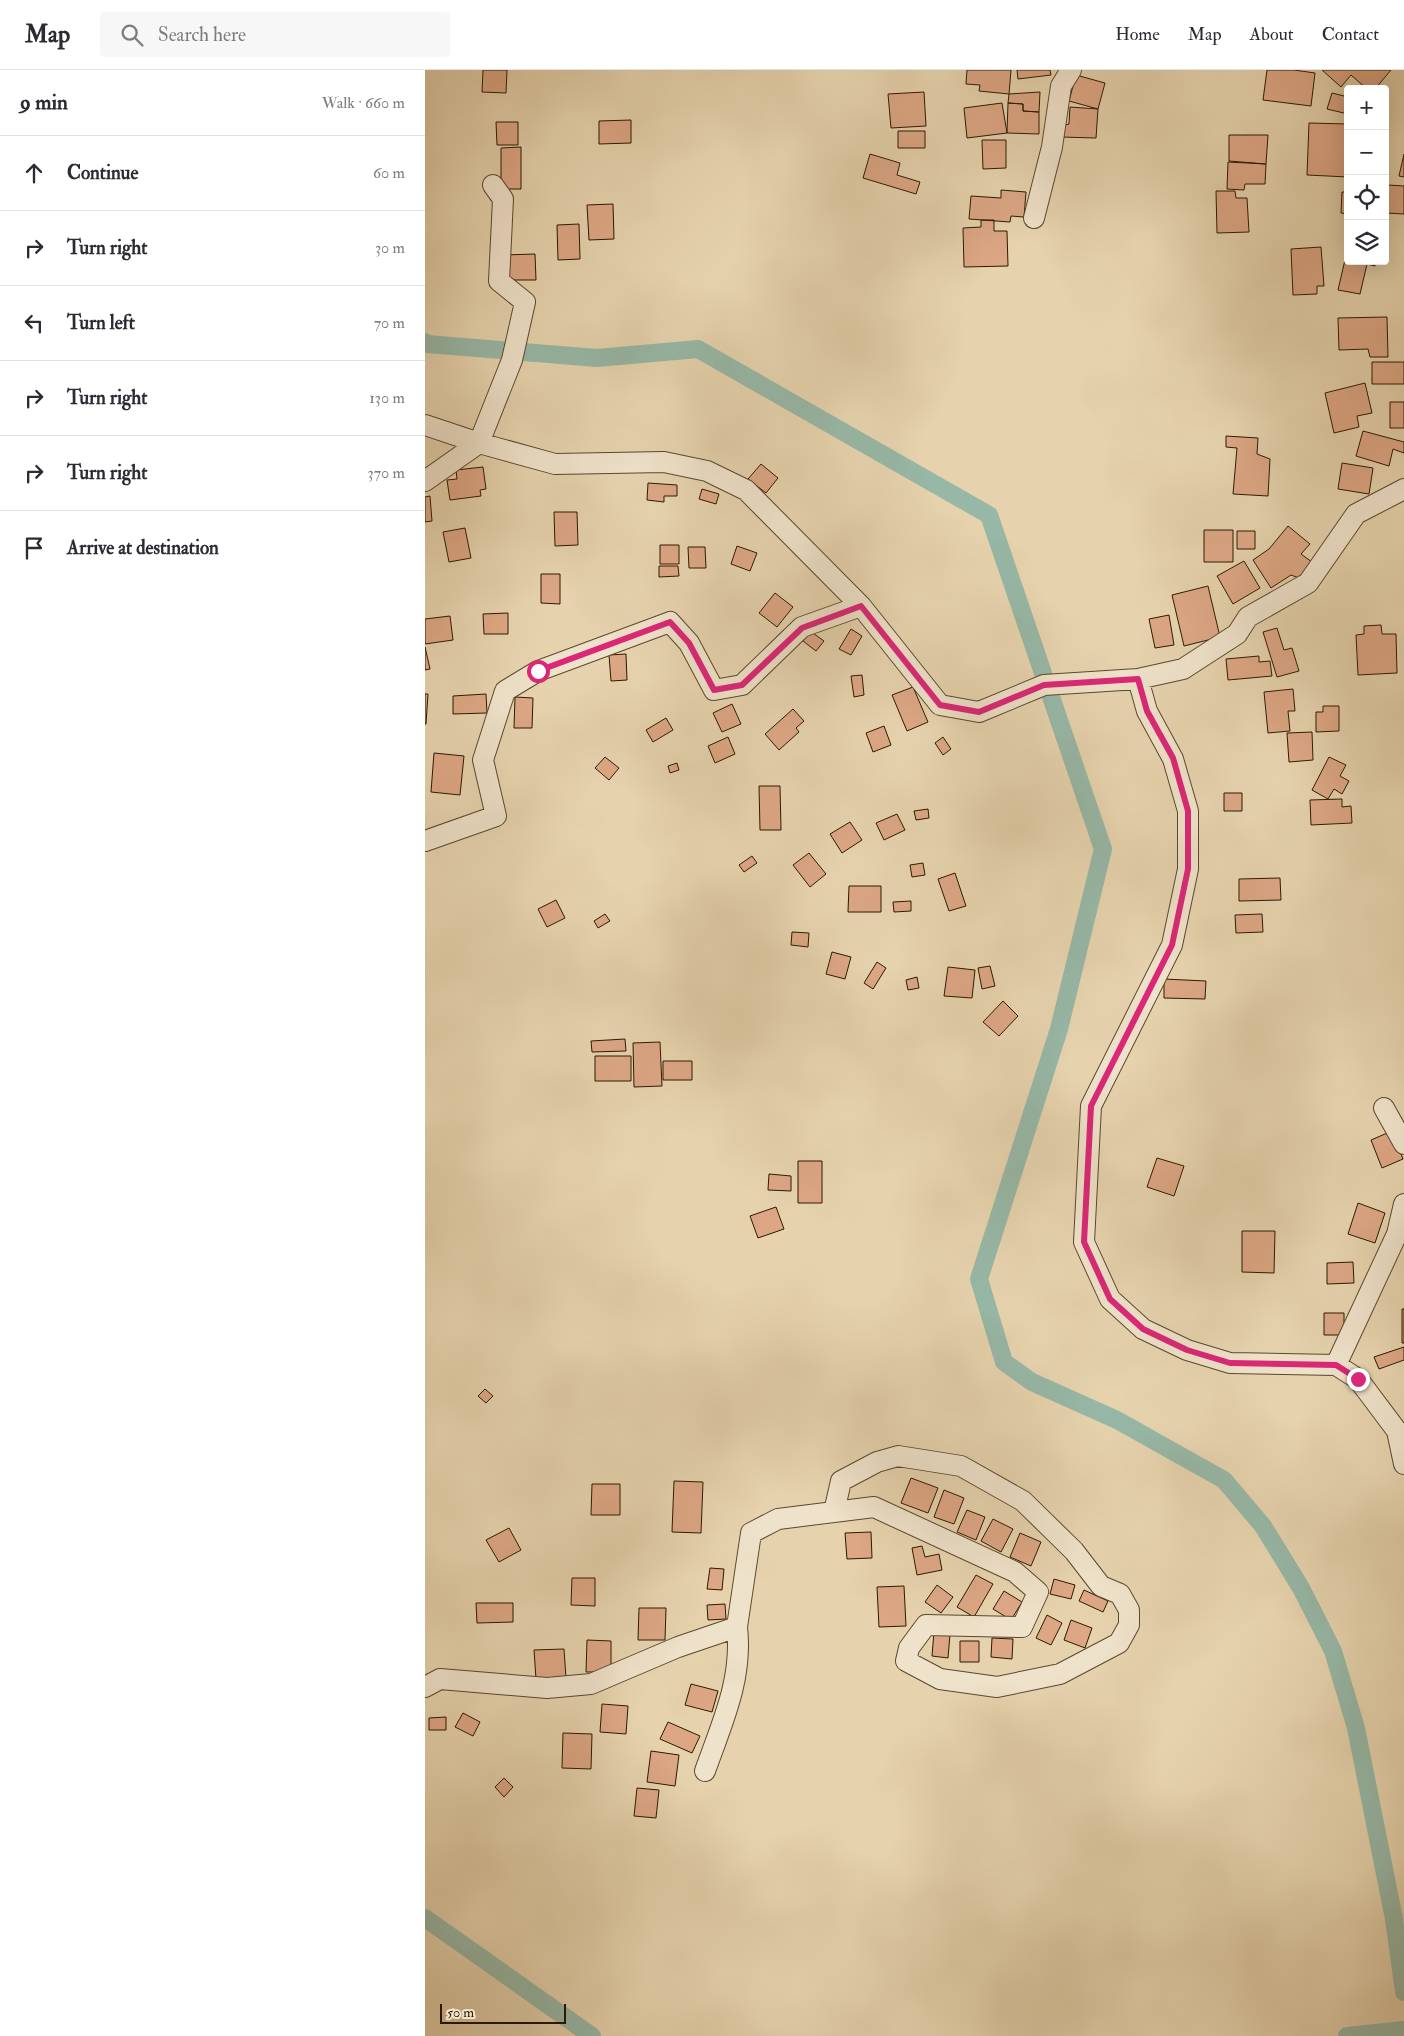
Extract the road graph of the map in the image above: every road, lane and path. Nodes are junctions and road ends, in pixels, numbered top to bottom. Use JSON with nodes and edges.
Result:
{"nodes":[{"id":1,"x":1071,"y":70,"type":"edge"},
{"id":2,"x":493,"y":185,"type":"dead end"},
{"id":3,"x":1034,"y":218,"type":"dead end"},
{"id":4,"x":425,"y":424,"type":"edge"},
{"id":5,"x":479,"y":443,"type":"junction"},
{"id":6,"x":425,"y":481,"type":"edge"},
{"id":7,"x":1404,"y":489,"type":"edge"},
{"id":8,"x":861,"y":606,"type":"junction"},
{"id":9,"x":1138,"y":679,"type":"junction"},
{"id":10,"x":425,"y":841,"type":"edge"},
{"id":11,"x":1384,"y":1108,"type":"dead end"},
{"id":12,"x":1404,"y":1144,"type":"edge"},
{"id":13,"x":1404,"y":1204,"type":"edge"},
{"id":14,"x":1336,"y":1365,"type":"junction"},
{"id":15,"x":1404,"y":1464,"type":"edge"},
{"id":16,"x":834,"y":1512,"type":"junction"},
{"id":17,"x":737,"y":1628,"type":"junction"},
{"id":18,"x":425,"y":1687,"type":"edge"},
{"id":19,"x":705,"y":1771,"type":"dead end"}],
"edges":[{"from":1,"to":3,"type":"street"},
{"from":2,"to":5,"type":"street"},
{"from":4,"to":5,"type":"street"},
{"from":5,"to":6,"type":"street"},
{"from":5,"to":8,"type":"street"},
{"from":7,"to":9,"type":"street"},
{"from":8,"to":9,"type":"street"},
{"from":8,"to":10,"type":"street"},
{"from":9,"to":14,"type":"street"},
{"from":11,"to":12,"type":"street"},
{"from":13,"to":14,"type":"street"},
{"from":14,"to":15,"type":"street"},
{"from":16,"to":16,"type":"street"},
{"from":16,"to":17,"type":"street"},
{"from":17,"to":18,"type":"street"},
{"from":17,"to":19,"type":"street"}]}
